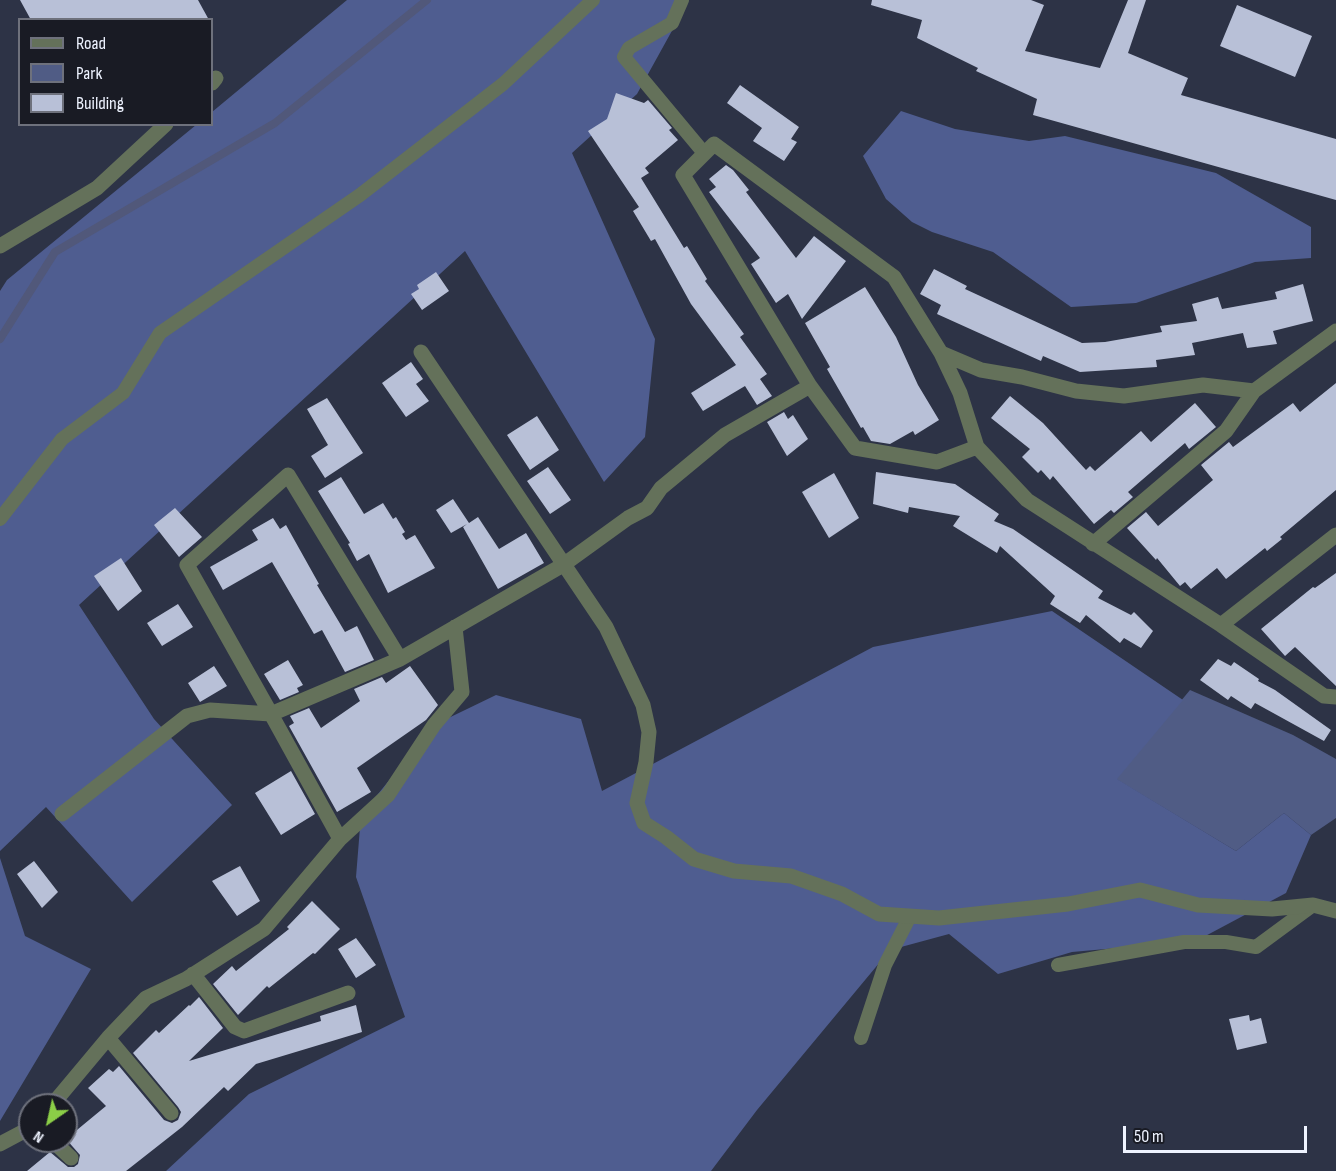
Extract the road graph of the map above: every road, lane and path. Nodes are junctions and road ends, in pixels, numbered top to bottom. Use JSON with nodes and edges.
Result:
{"nodes":[{"id":1,"x":593,"y":0,"type":"edge"},
{"id":2,"x":682,"y":0,"type":"edge"},
{"id":3,"x":164,"y":126,"type":"edge"},
{"id":4,"x":704,"y":153,"type":"junction"},
{"id":5,"x":0,"y":246,"type":"edge"},
{"id":6,"x":1336,"y":331,"type":"edge"},
{"id":7,"x":421,"y":352,"type":"dead end"},
{"id":8,"x":941,"y":353,"type":"junction"},
{"id":9,"x":810,"y":386,"type":"junction"},
{"id":10,"x":1254,"y":391,"type":"junction"},
{"id":11,"x":977,"y":447,"type":"junction"},
{"id":12,"x":0,"y":519,"type":"edge"},
{"id":13,"x":1336,"y":535,"type":"edge"},
{"id":14,"x":1093,"y":544,"type":"junction"},
{"id":15,"x":563,"y":565,"type":"junction"},
{"id":16,"x":1221,"y":625,"type":"junction"},
{"id":17,"x":455,"y":627,"type":"junction"},
{"id":18,"x":400,"y":659,"type":"junction"},
{"id":19,"x":1336,"y":697,"type":"edge"},
{"id":20,"x":271,"y":714,"type":"junction"},
{"id":21,"x":62,"y":814,"type":"dead end"},
{"id":22,"x":340,"y":839,"type":"junction"},
{"id":23,"x":1313,"y":905,"type":"junction"},
{"id":24,"x":1336,"y":911,"type":"edge"},
{"id":25,"x":910,"y":916,"type":"junction"},
{"id":26,"x":1058,"y":965,"type":"dead end"},
{"id":27,"x":193,"y":974,"type":"junction"},
{"id":28,"x":348,"y":993,"type":"dead end"},
{"id":29,"x":108,"y":1038,"type":"junction"},
{"id":30,"x":861,"y":1038,"type":"dead end"},
{"id":31,"x":62,"y":1093,"type":"edge"},
{"id":32,"x":171,"y":1113,"type":"dead end"},
{"id":33,"x":18,"y":1134,"type":"edge"},
{"id":34,"x":0,"y":1144,"type":"edge"},
{"id":35,"x":66,"y":1153,"type":"edge"},
{"id":36,"x":71,"y":1158,"type":"dead end"}],
"edges":[{"from":1,"to":12,"type":"lane"},
{"from":2,"to":4,"type":"lane"},
{"from":3,"to":5,"type":"street"},
{"from":4,"to":8,"type":"street"},
{"from":4,"to":9,"type":"street"},
{"from":6,"to":10,"type":"street"},
{"from":7,"to":15,"type":"street"},
{"from":8,"to":10,"type":"street"},
{"from":8,"to":11,"type":"street"},
{"from":9,"to":11,"type":"street"},
{"from":9,"to":15,"type":"street"},
{"from":10,"to":14,"type":"street"},
{"from":11,"to":14,"type":"street"},
{"from":13,"to":16,"type":"street"},
{"from":14,"to":16,"type":"street"},
{"from":15,"to":17,"type":"street"},
{"from":15,"to":25,"type":"street"},
{"from":16,"to":19,"type":"street"},
{"from":17,"to":18,"type":"street"},
{"from":17,"to":22,"type":"street"},
{"from":18,"to":20,"type":"street"},
{"from":18,"to":20,"type":"street"},
{"from":20,"to":21,"type":"street"},
{"from":20,"to":22,"type":"street"},
{"from":22,"to":27,"type":"street"},
{"from":23,"to":24,"type":"street"},
{"from":23,"to":25,"type":"street"},
{"from":23,"to":26,"type":"lane"},
{"from":25,"to":30,"type":"lane"},
{"from":27,"to":28,"type":"street"},
{"from":27,"to":29,"type":"street"},
{"from":29,"to":31,"type":"street"},
{"from":29,"to":32,"type":"street"},
{"from":33,"to":34,"type":"street"},
{"from":35,"to":36,"type":"street"}]}
